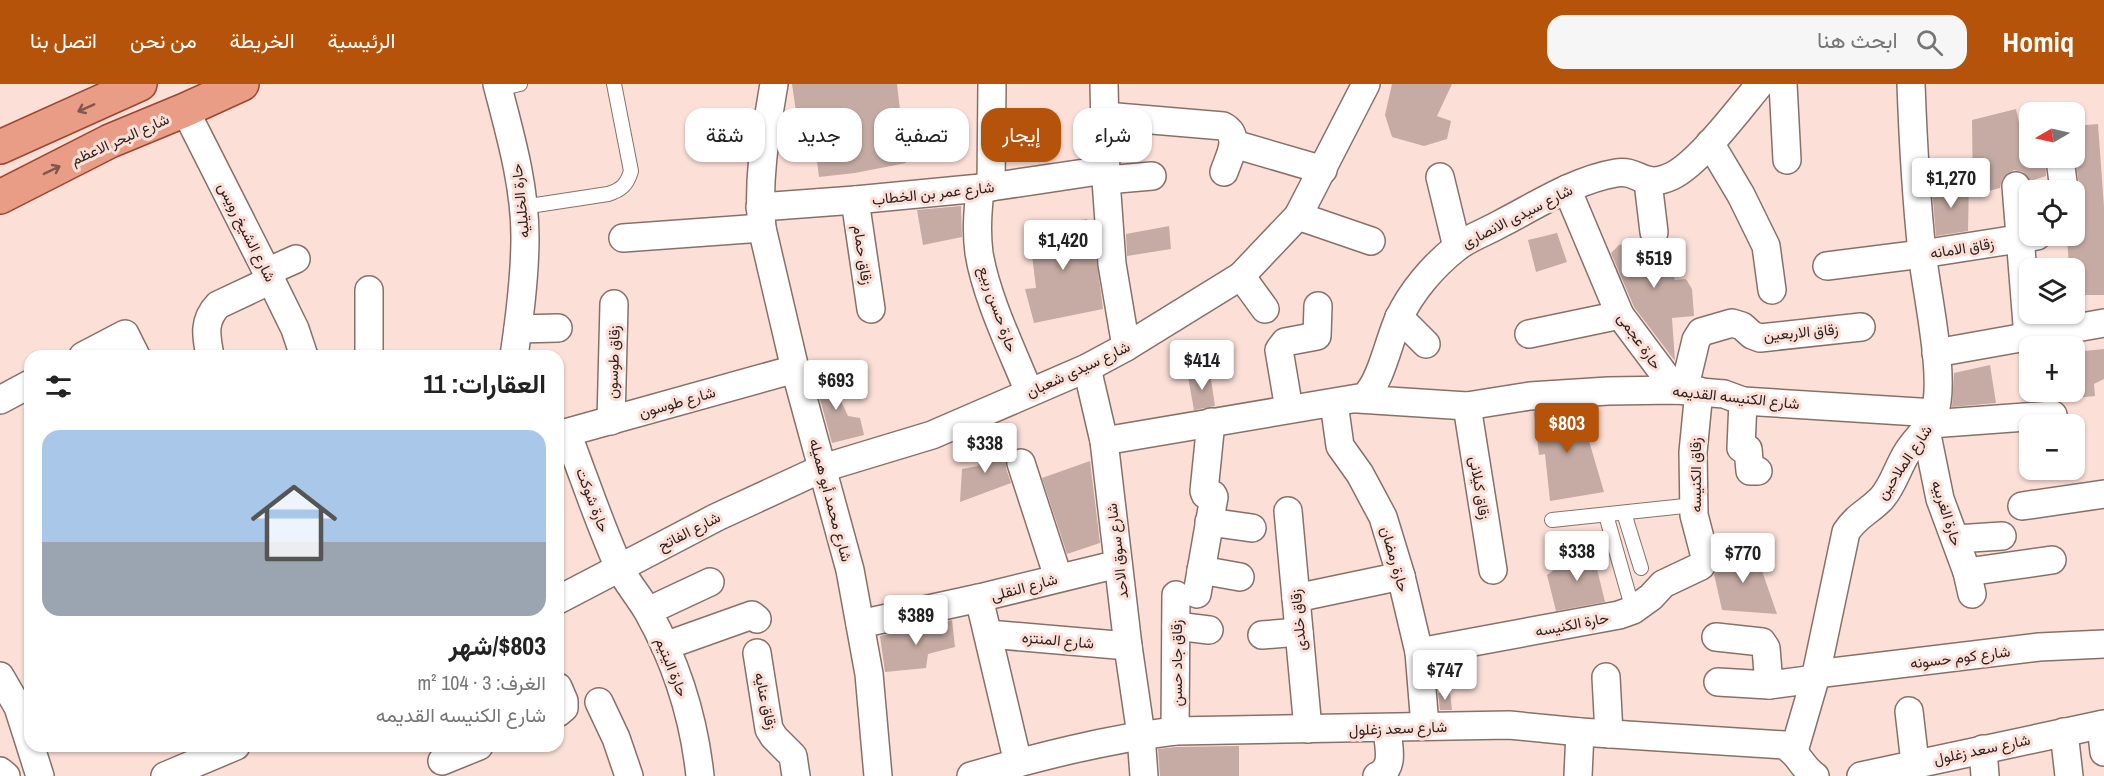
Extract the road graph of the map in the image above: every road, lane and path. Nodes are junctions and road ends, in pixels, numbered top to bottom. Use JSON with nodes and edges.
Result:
{"nodes":[{"id":1,"x":140,"y":84,"type":"edge"},
{"id":2,"x":242,"y":84,"type":"edge"},
{"id":3,"x":614,"y":84,"type":"edge"},
{"id":4,"x":762,"y":84,"type":"edge"},
{"id":5,"x":774,"y":84,"type":"edge"},
{"id":6,"x":992,"y":84,"type":"edge"},
{"id":7,"x":1104,"y":84,"type":"edge"},
{"id":8,"x":1366,"y":84,"type":"edge"},
{"id":9,"x":1760,"y":84,"type":"edge"},
{"id":10,"x":1783,"y":84,"type":"edge"},
{"id":11,"x":1911,"y":84,"type":"edge"},
{"id":12,"x":505,"y":86,"type":"edge"},
{"id":13,"x":1105,"y":108,"type":"edge"},
{"id":14,"x":185,"y":110,"type":"junction"},
{"id":15,"x":1152,"y":120,"type":"edge"},
{"id":16,"x":768,"y":124,"type":"junction"},
{"id":17,"x":1710,"y":143,"type":"junction"},
{"id":18,"x":1234,"y":144,"type":"junction"},
{"id":19,"x":0,"y":147,"type":"edge"},
{"id":20,"x":1787,"y":159,"type":"dead end"},
{"id":21,"x":1106,"y":162,"type":"edge"},
{"id":22,"x":1323,"y":170,"type":"junction"},
{"id":23,"x":1224,"y":172,"type":"dead end"},
{"id":24,"x":1106,"y":175,"type":"junction"},
{"id":25,"x":1152,"y":176,"type":"dead end"},
{"id":26,"x":1440,"y":177,"type":"dead end"},
{"id":27,"x":1648,"y":182,"type":"junction"},
{"id":28,"x":2016,"y":186,"type":"dead end"},
{"id":29,"x":985,"y":188,"type":"junction"},
{"id":30,"x":1567,"y":189,"type":"junction"},
{"id":31,"x":0,"y":197,"type":"edge"},
{"id":32,"x":2019,"y":198,"type":"edge"},
{"id":33,"x":855,"y":200,"type":"junction"},
{"id":34,"x":523,"y":207,"type":"junction"},
{"id":35,"x":1298,"y":216,"type":"junction"},
{"id":36,"x":761,"y":217,"type":"junction"},
{"id":37,"x":1654,"y":232,"type":"dead end"},
{"id":38,"x":623,"y":237,"type":"dead end"},
{"id":39,"x":2019,"y":239,"type":"edge"},
{"id":40,"x":1371,"y":241,"type":"dead end"},
{"id":41,"x":2029,"y":246,"type":"edge"},
{"id":42,"x":1457,"y":247,"type":"junction"},
{"id":43,"x":1922,"y":254,"type":"junction"},
{"id":44,"x":296,"y":259,"type":"dead end"},
{"id":45,"x":1827,"y":266,"type":"dead end"},
{"id":46,"x":269,"y":276,"type":"junction"},
{"id":47,"x":1241,"y":276,"type":"junction"},
{"id":48,"x":369,"y":290,"type":"dead end"},
{"id":49,"x":1772,"y":290,"type":"dead end"},
{"id":50,"x":614,"y":304,"type":"dead end"},
{"id":51,"x":1318,"y":306,"type":"dead end"},
{"id":52,"x":871,"y":309,"type":"dead end"},
{"id":53,"x":1265,"y":309,"type":"dead end"},
{"id":54,"x":1620,"y":315,"type":"junction"},
{"id":55,"x":1399,"y":317,"type":"junction"},
{"id":56,"x":2104,"y":323,"type":"edge"},
{"id":57,"x":1860,"y":327,"type":"dead end"},
{"id":58,"x":558,"y":328,"type":"dead end"},
{"id":59,"x":518,"y":329,"type":"junction"},
{"id":60,"x":1529,"y":334,"type":"dead end"},
{"id":61,"x":2028,"y":336,"type":"edge"},
{"id":62,"x":2033,"y":336,"type":"edge"},
{"id":63,"x":2019,"y":339,"type":"edge"},
{"id":64,"x":1426,"y":344,"type":"dead end"},
{"id":65,"x":1126,"y":347,"type":"junction"},
{"id":66,"x":94,"y":350,"type":"edge"},
{"id":67,"x":133,"y":350,"type":"edge"},
{"id":68,"x":209,"y":350,"type":"edge"},
{"id":69,"x":302,"y":350,"type":"edge"},
{"id":70,"x":364,"y":350,"type":"edge"},
{"id":71,"x":515,"y":350,"type":"edge"},
{"id":72,"x":1936,"y":353,"type":"junction"},
{"id":73,"x":1087,"y":368,"type":"junction"},
{"id":74,"x":795,"y":369,"type":"junction"},
{"id":75,"x":24,"y":387,"type":"edge"},
{"id":76,"x":1686,"y":390,"type":"junction"},
{"id":77,"x":1029,"y":392,"type":"junction"},
{"id":78,"x":0,"y":400,"type":"edge"},
{"id":79,"x":1346,"y":401,"type":"junction"},
{"id":80,"x":1743,"y":401,"type":"junction"},
{"id":81,"x":1467,"y":406,"type":"junction"},
{"id":82,"x":1289,"y":409,"type":"junction"},
{"id":83,"x":2019,"y":418,"type":"edge"},
{"id":84,"x":611,"y":421,"type":"junction"},
{"id":85,"x":1211,"y":422,"type":"junction"},
{"id":86,"x":1930,"y":422,"type":"junction"},
{"id":87,"x":564,"y":434,"type":"edge"},
{"id":88,"x":564,"y":436,"type":"edge"},
{"id":89,"x":1104,"y":441,"type":"junction"},
{"id":90,"x":1021,"y":463,"type":"dead end"},
{"id":91,"x":823,"y":468,"type":"junction"},
{"id":92,"x":1758,"y":471,"type":"dead end"},
{"id":93,"x":2104,"y":494,"type":"edge"},
{"id":94,"x":1694,"y":505,"type":"junction"},
{"id":95,"x":2022,"y":506,"type":"dead end"},
{"id":96,"x":1288,"y":511,"type":"dead end"},
{"id":97,"x":1624,"y":513,"type":"junction"},
{"id":98,"x":1606,"y":514,"type":"junction"},
{"id":99,"x":1552,"y":520,"type":"dead end"},
{"id":100,"x":1209,"y":522,"type":"junction"},
{"id":101,"x":1252,"y":528,"type":"dead end"},
{"id":102,"x":2002,"y":536,"type":"dead end"},
{"id":103,"x":1956,"y":539,"type":"junction"},
{"id":104,"x":1705,"y":557,"type":"joint"},
{"id":105,"x":2052,"y":561,"type":"dead end"},
{"id":106,"x":1118,"y":564,"type":"junction"},
{"id":107,"x":619,"y":567,"type":"junction"},
{"id":108,"x":1641,"y":568,"type":"dead end"},
{"id":109,"x":1493,"y":570,"type":"dead end"},
{"id":110,"x":1401,"y":576,"type":"junction"},
{"id":111,"x":1240,"y":577,"type":"dead end"},
{"id":112,"x":1058,"y":578,"type":"junction"},
{"id":113,"x":710,"y":582,"type":"dead end"},
{"id":114,"x":1191,"y":586,"type":"junction"},
{"id":115,"x":564,"y":597,"type":"edge"},
{"id":116,"x":979,"y":598,"type":"junction"},
{"id":117,"x":1296,"y":598,"type":"junction"},
{"id":118,"x":1633,"y":610,"type":"junction"},
{"id":119,"x":648,"y":611,"type":"junction"},
{"id":120,"x":757,"y":620,"type":"dead end"},
{"id":121,"x":860,"y":624,"type":"junction"},
{"id":122,"x":1176,"y":626,"type":"junction"},
{"id":123,"x":1209,"y":630,"type":"dead end"},
{"id":124,"x":1299,"y":632,"type":"junction"},
{"id":125,"x":988,"y":634,"type":"junction"},
{"id":126,"x":1262,"y":635,"type":"dead end"},
{"id":127,"x":1716,"y":637,"type":"dead end"},
{"id":128,"x":2104,"y":644,"type":"edge"},
{"id":129,"x":665,"y":646,"type":"junction"},
{"id":130,"x":1128,"y":646,"type":"junction"},
{"id":131,"x":1419,"y":652,"type":"junction"},
{"id":132,"x":757,"y":653,"type":"dead end"},
{"id":133,"x":0,"y":676,"type":"edge"},
{"id":134,"x":1816,"y":676,"type":"junction"},
{"id":135,"x":1606,"y":677,"type":"dead end"},
{"id":136,"x":1718,"y":682,"type":"dead end"},
{"id":137,"x":1769,"y":685,"type":"junction"},
{"id":138,"x":599,"y":702,"type":"dead end"},
{"id":139,"x":24,"y":704,"type":"edge"},
{"id":140,"x":1909,"y":711,"type":"dead end"},
{"id":141,"x":2102,"y":725,"type":"edge"},
{"id":142,"x":1425,"y":726,"type":"junction"},
{"id":143,"x":1387,"y":728,"type":"junction"},
{"id":144,"x":1308,"y":729,"type":"junction"},
{"id":145,"x":1176,"y":731,"type":"junction"},
{"id":146,"x":1580,"y":732,"type":"junction"},
{"id":147,"x":2064,"y":732,"type":"junction"},
{"id":148,"x":1609,"y":734,"type":"junction"},
{"id":149,"x":1141,"y":735,"type":"junction"},
{"id":150,"x":1983,"y":749,"type":"junction"},
{"id":151,"x":35,"y":752,"type":"edge"},
{"id":152,"x":222,"y":752,"type":"edge"},
{"id":153,"x":464,"y":752,"type":"edge"},
{"id":154,"x":2104,"y":752,"type":"edge"},
{"id":155,"x":442,"y":761,"type":"edge"},
{"id":156,"x":1018,"y":763,"type":"junction"},
{"id":157,"x":1804,"y":768,"type":"edge"},
{"id":158,"x":1912,"y":768,"type":"edge"},
{"id":159,"x":0,"y":771,"type":"edge"},
{"id":160,"x":6,"y":776,"type":"edge"},
{"id":161,"x":40,"y":776,"type":"edge"},
{"id":162,"x":165,"y":776,"type":"edge"},
{"id":163,"x":629,"y":776,"type":"edge"},
{"id":164,"x":700,"y":776,"type":"edge"},
{"id":165,"x":796,"y":776,"type":"edge"},
{"id":166,"x":879,"y":776,"type":"edge"},
{"id":167,"x":971,"y":776,"type":"edge"},
{"id":168,"x":1144,"y":776,"type":"edge"},
{"id":169,"x":1377,"y":776,"type":"edge"},
{"id":170,"x":1578,"y":776,"type":"edge"},
{"id":171,"x":1861,"y":776,"type":"edge"},
{"id":172,"x":1984,"y":776,"type":"edge"},
{"id":173,"x":2069,"y":776,"type":"edge"}],
"edges":[{"from":1,"to":19,"type":"main road","one_way":true},
{"from":2,"to":14,"type":"main road","name":"شارع البحر الاعظم"},
{"from":3,"to":34,"type":"lane"},
{"from":4,"to":16,"type":"street","name":"شارع محمد أبو هميله"},
{"from":5,"to":16,"type":"street","name":"شارع محمد أبو هميله"},
{"from":6,"to":29,"type":"street","name":"حارة حسن ربيع"},
{"from":7,"to":13,"type":"street"},
{"from":8,"to":22,"type":"street","name":"شارع سيدى شعبان"},
{"from":9,"to":17,"type":"street"},
{"from":10,"to":20,"type":"street"},
{"from":11,"to":43,"type":"street","name":"شارع الملاحين"},
{"from":12,"to":34,"type":"street","name":"حارة الخليليه"},
{"from":31,"to":14,"type":"main road","name":"شارع البحر الاعظم","one_way":true},
{"from":14,"to":46,"type":"street","name":"شارع الشيخ رويس"},
{"from":15,"to":18,"type":"street"},
{"from":16,"to":36,"type":"street","name":"شارع محمد أبو هميله"},
{"from":17,"to":27,"type":"street"},
{"from":17,"to":49,"type":"street"},
{"from":18,"to":22,"type":"street"},
{"from":18,"to":23,"type":"street"},
{"from":21,"to":24,"type":"street"},
{"from":22,"to":35,"type":"street","name":"شارع سيدى شعبان"},
{"from":24,"to":25,"type":"street","name":"شارع عمر بن الخطاب"},
{"from":24,"to":29,"type":"street","name":"شارع عمر بن الخطاب"},
{"from":24,"to":65,"type":"street"},
{"from":26,"to":42,"type":"street"},
{"from":27,"to":30,"type":"street","name":"شارع سيدى الانصارى"},
{"from":27,"to":37,"type":"street"},
{"from":28,"to":32,"type":"street"},
{"from":29,"to":33,"type":"street","name":"شارع عمر بن الخطاب"},
{"from":29,"to":77,"type":"street","name":"حارة حسن ربيع"},
{"from":30,"to":42,"type":"street","name":"شارع سيدى الانصارى"},
{"from":30,"to":54,"type":"street","name":"حارة عجمى"},
{"from":33,"to":36,"type":"street","name":"شارع عمر بن الخطاب"},
{"from":33,"to":52,"type":"street","name":"زقاق حمام"},
{"from":34,"to":59,"type":"street","name":"حارة الخليليه"},
{"from":35,"to":40,"type":"street"},
{"from":35,"to":47,"type":"street","name":"شارع سيدى شعبان"},
{"from":36,"to":38,"type":"street"},
{"from":36,"to":74,"type":"street","name":"شارع محمد أبو هميله"},
{"from":39,"to":43,"type":"street","name":"زقاق الامانه"},
{"from":41,"to":61,"type":"street"},
{"from":42,"to":55,"type":"street","name":"شارع سيدى الانصارى"},
{"from":43,"to":45,"type":"street","name":"زقاق الامانه"},
{"from":43,"to":72,"type":"street","name":"شارع الملاحين"},
{"from":44,"to":46,"type":"street"},
{"from":46,"to":68,"type":"street"},
{"from":46,"to":69,"type":"street","name":"شارع الشيخ رويس"},
{"from":47,"to":53,"type":"street"},
{"from":47,"to":65,"type":"street","name":"شارع سيدى شعبان"},
{"from":48,"to":70,"type":"street"},
{"from":50,"to":84,"type":"street","name":"زقاق طوسون"},
{"from":51,"to":82,"type":"street"},
{"from":54,"to":60,"type":"street"},
{"from":54,"to":76,"type":"street","name":"حارة عجمى"},
{"from":55,"to":64,"type":"street"},
{"from":55,"to":79,"type":"street","name":"شارع سيدى الانصارى"},
{"from":56,"to":62,"type":"street"},
{"from":57,"to":76,"type":"street","name":"زقاق الاربعين"},
{"from":58,"to":59,"type":"street"},
{"from":59,"to":71,"type":"street","name":"حارة الخليليه"},
{"from":63,"to":72,"type":"street"},
{"from":65,"to":73,"type":"street","name":"شارع سيدى شعبان"},
{"from":66,"to":67,"type":"street"},
{"from":72,"to":86,"type":"street","name":"شارع الملاحين"},
{"from":73,"to":77,"type":"street","name":"شارع سيدى شعبان"},
{"from":73,"to":89,"type":"street","name":"شارع سوق الاحد"},
{"from":74,"to":84,"type":"street","name":"شارع طوسون"},
{"from":74,"to":91,"type":"street","name":"شارع محمد أبو هميله"},
{"from":75,"to":78,"type":"street"},
{"from":76,"to":80,"type":"street","name":"شارع الكنيسه القديمه"},
{"from":76,"to":81,"type":"street","name":"شارع الكنيسه القديمه"},
{"from":76,"to":94,"type":"street","name":"زقاق الكنيسه"},
{"from":77,"to":91,"type":"street","name":"شارع سيدى شعبان"},
{"from":79,"to":81,"type":"street","name":"شارع الكنيسه القديمه"},
{"from":79,"to":82,"type":"street"},
{"from":79,"to":110,"type":"street","name":"حارة رمضان"},
{"from":80,"to":86,"type":"street","name":"شارع الكنيسه القديمه"},
{"from":80,"to":92,"type":"street"},
{"from":81,"to":109,"type":"street","name":"زقاق كيلانى"},
{"from":82,"to":85,"type":"street"},
{"from":83,"to":86,"type":"street","name":"شارع الكنيسه القديمه"},
{"from":84,"to":87,"type":"street","name":"شارع طوسون"},
{"from":85,"to":89,"type":"street"},
{"from":85,"to":100,"type":"street","name":"زقاق جاد حسن"},
{"from":86,"to":103,"type":"street","name":"حارة الغربيه"},
{"from":86,"to":134,"type":"street","name":"شارع الملاحين"},
{"from":88,"to":107,"type":"street","name":"حارة شوكت"},
{"from":89,"to":106,"type":"street","name":"شارع سوق الاحد"},
{"from":90,"to":112,"type":"street"},
{"from":91,"to":107,"type":"street","name":"شارع الفاتح"},
{"from":91,"to":121,"type":"street","name":"شارع محمد أبو هميله"},
{"from":93,"to":95,"type":"street"},
{"from":94,"to":97,"type":"lane"},
{"from":94,"to":104,"type":"street","name":"زقاق الكنيسه"},
{"from":96,"to":117,"type":"street","name":"زقاق خلدى"},
{"from":97,"to":98,"type":"lane"},
{"from":97,"to":108,"type":"lane"},
{"from":98,"to":99,"type":"lane"},
{"from":98,"to":118,"type":"lane"},
{"from":100,"to":101,"type":"street"},
{"from":100,"to":114,"type":"street","name":"زقاق جاد حسن"},
{"from":102,"to":103,"type":"street"},
{"from":103,"to":105,"type":"street","name":"حارة الغربيه"},
{"from":104,"to":118,"type":"street","name":"حارة الكنيسه"},
{"from":106,"to":112,"type":"street","name":"شارع النقلى"},
{"from":106,"to":130,"type":"street","name":"شارع سوق الاحد"},
{"from":107,"to":115,"type":"street","name":"شارع الفاتح"},
{"from":107,"to":119,"type":"street","name":"حارة اليتيم"},
{"from":110,"to":117,"type":"street"},
{"from":110,"to":131,"type":"street","name":"حارة رمضان"},
{"from":111,"to":114,"type":"street"},
{"from":112,"to":116,"type":"street","name":"شارع النقلى"},
{"from":113,"to":119,"type":"street"},
{"from":114,"to":122,"type":"street","name":"زقاق جاد حسن"},
{"from":116,"to":121,"type":"street","name":"شارع النقلى"},
{"from":116,"to":125,"type":"street"},
{"from":117,"to":124,"type":"street","name":"زقاق خلدى"},
{"from":118,"to":131,"type":"street","name":"حارة الكنيسه"},
{"from":119,"to":129,"type":"street","name":"حارة اليتيم"},
{"from":120,"to":129,"type":"street"},
{"from":121,"to":166,"type":"street","name":"شارع محمد أبو هميله"},
{"from":122,"to":123,"type":"street"},
{"from":122,"to":145,"type":"street","name":"زقاق جاد حسن"},
{"from":124,"to":126,"type":"street"},
{"from":124,"to":144,"type":"street","name":"زقاق خلدى"},
{"from":125,"to":130,"type":"street","name":"شارع المنتزه"},
{"from":125,"to":156,"type":"street"},
{"from":127,"to":137,"type":"street"},
{"from":128,"to":134,"type":"street","name":"شارع كوم حسونه"},
{"from":129,"to":164,"type":"street","name":"حارة اليتيم"},
{"from":130,"to":149,"type":"street","name":"شارع سوق الاحد"},
{"from":131,"to":142,"type":"street","name":"حارة رمضان"},
{"from":132,"to":165,"type":"street","name":"زقاق عنايه"},
{"from":133,"to":139,"type":"street"},
{"from":134,"to":137,"type":"street","name":"شارع كوم حسونه"},
{"from":134,"to":157,"type":"street","name":"شارع الملاحين"},
{"from":135,"to":148,"type":"street"},
{"from":136,"to":137,"type":"street","name":"شارع كوم حسونه"},
{"from":138,"to":163,"type":"street"},
{"from":140,"to":158,"type":"street"},
{"from":141,"to":147,"type":"street","name":"شارع سعد زغلول"},
{"from":141,"to":154,"type":"street"},
{"from":142,"to":143,"type":"street","name":"شارع سعد زغلول"},
{"from":142,"to":146,"type":"street","name":"شارع سعد زغلول"},
{"from":143,"to":144,"type":"street","name":"شارع سعد زغلول"},
{"from":143,"to":169,"type":"street"},
{"from":144,"to":145,"type":"street","name":"شارع سعد زغلول"},
{"from":145,"to":149,"type":"street","name":"شارع سعد زغلول"},
{"from":146,"to":148,"type":"street","name":"شارع سعد زغلول"},
{"from":146,"to":170,"type":"street"},
{"from":147,"to":150,"type":"street","name":"شارع سعد زغلول"},
{"from":147,"to":173,"type":"street"},
{"from":148,"to":157,"type":"street","name":"شارع سعد زغلول"},
{"from":149,"to":156,"type":"street","name":"شارع سعد زغلول"},
{"from":149,"to":168,"type":"street","name":"شارع سوق الاحد"},
{"from":150,"to":158,"type":"street","name":"شارع سعد زغلول"},
{"from":150,"to":172,"type":"street"},
{"from":151,"to":161,"type":"street"},
{"from":152,"to":162,"type":"street"},
{"from":153,"to":155,"type":"street"},
{"from":156,"to":167,"type":"street","name":"شارع سعد زغلول"},
{"from":158,"to":171,"type":"street","name":"شارع سعد زغلول"},
{"from":159,"to":160,"type":"street"}]}
